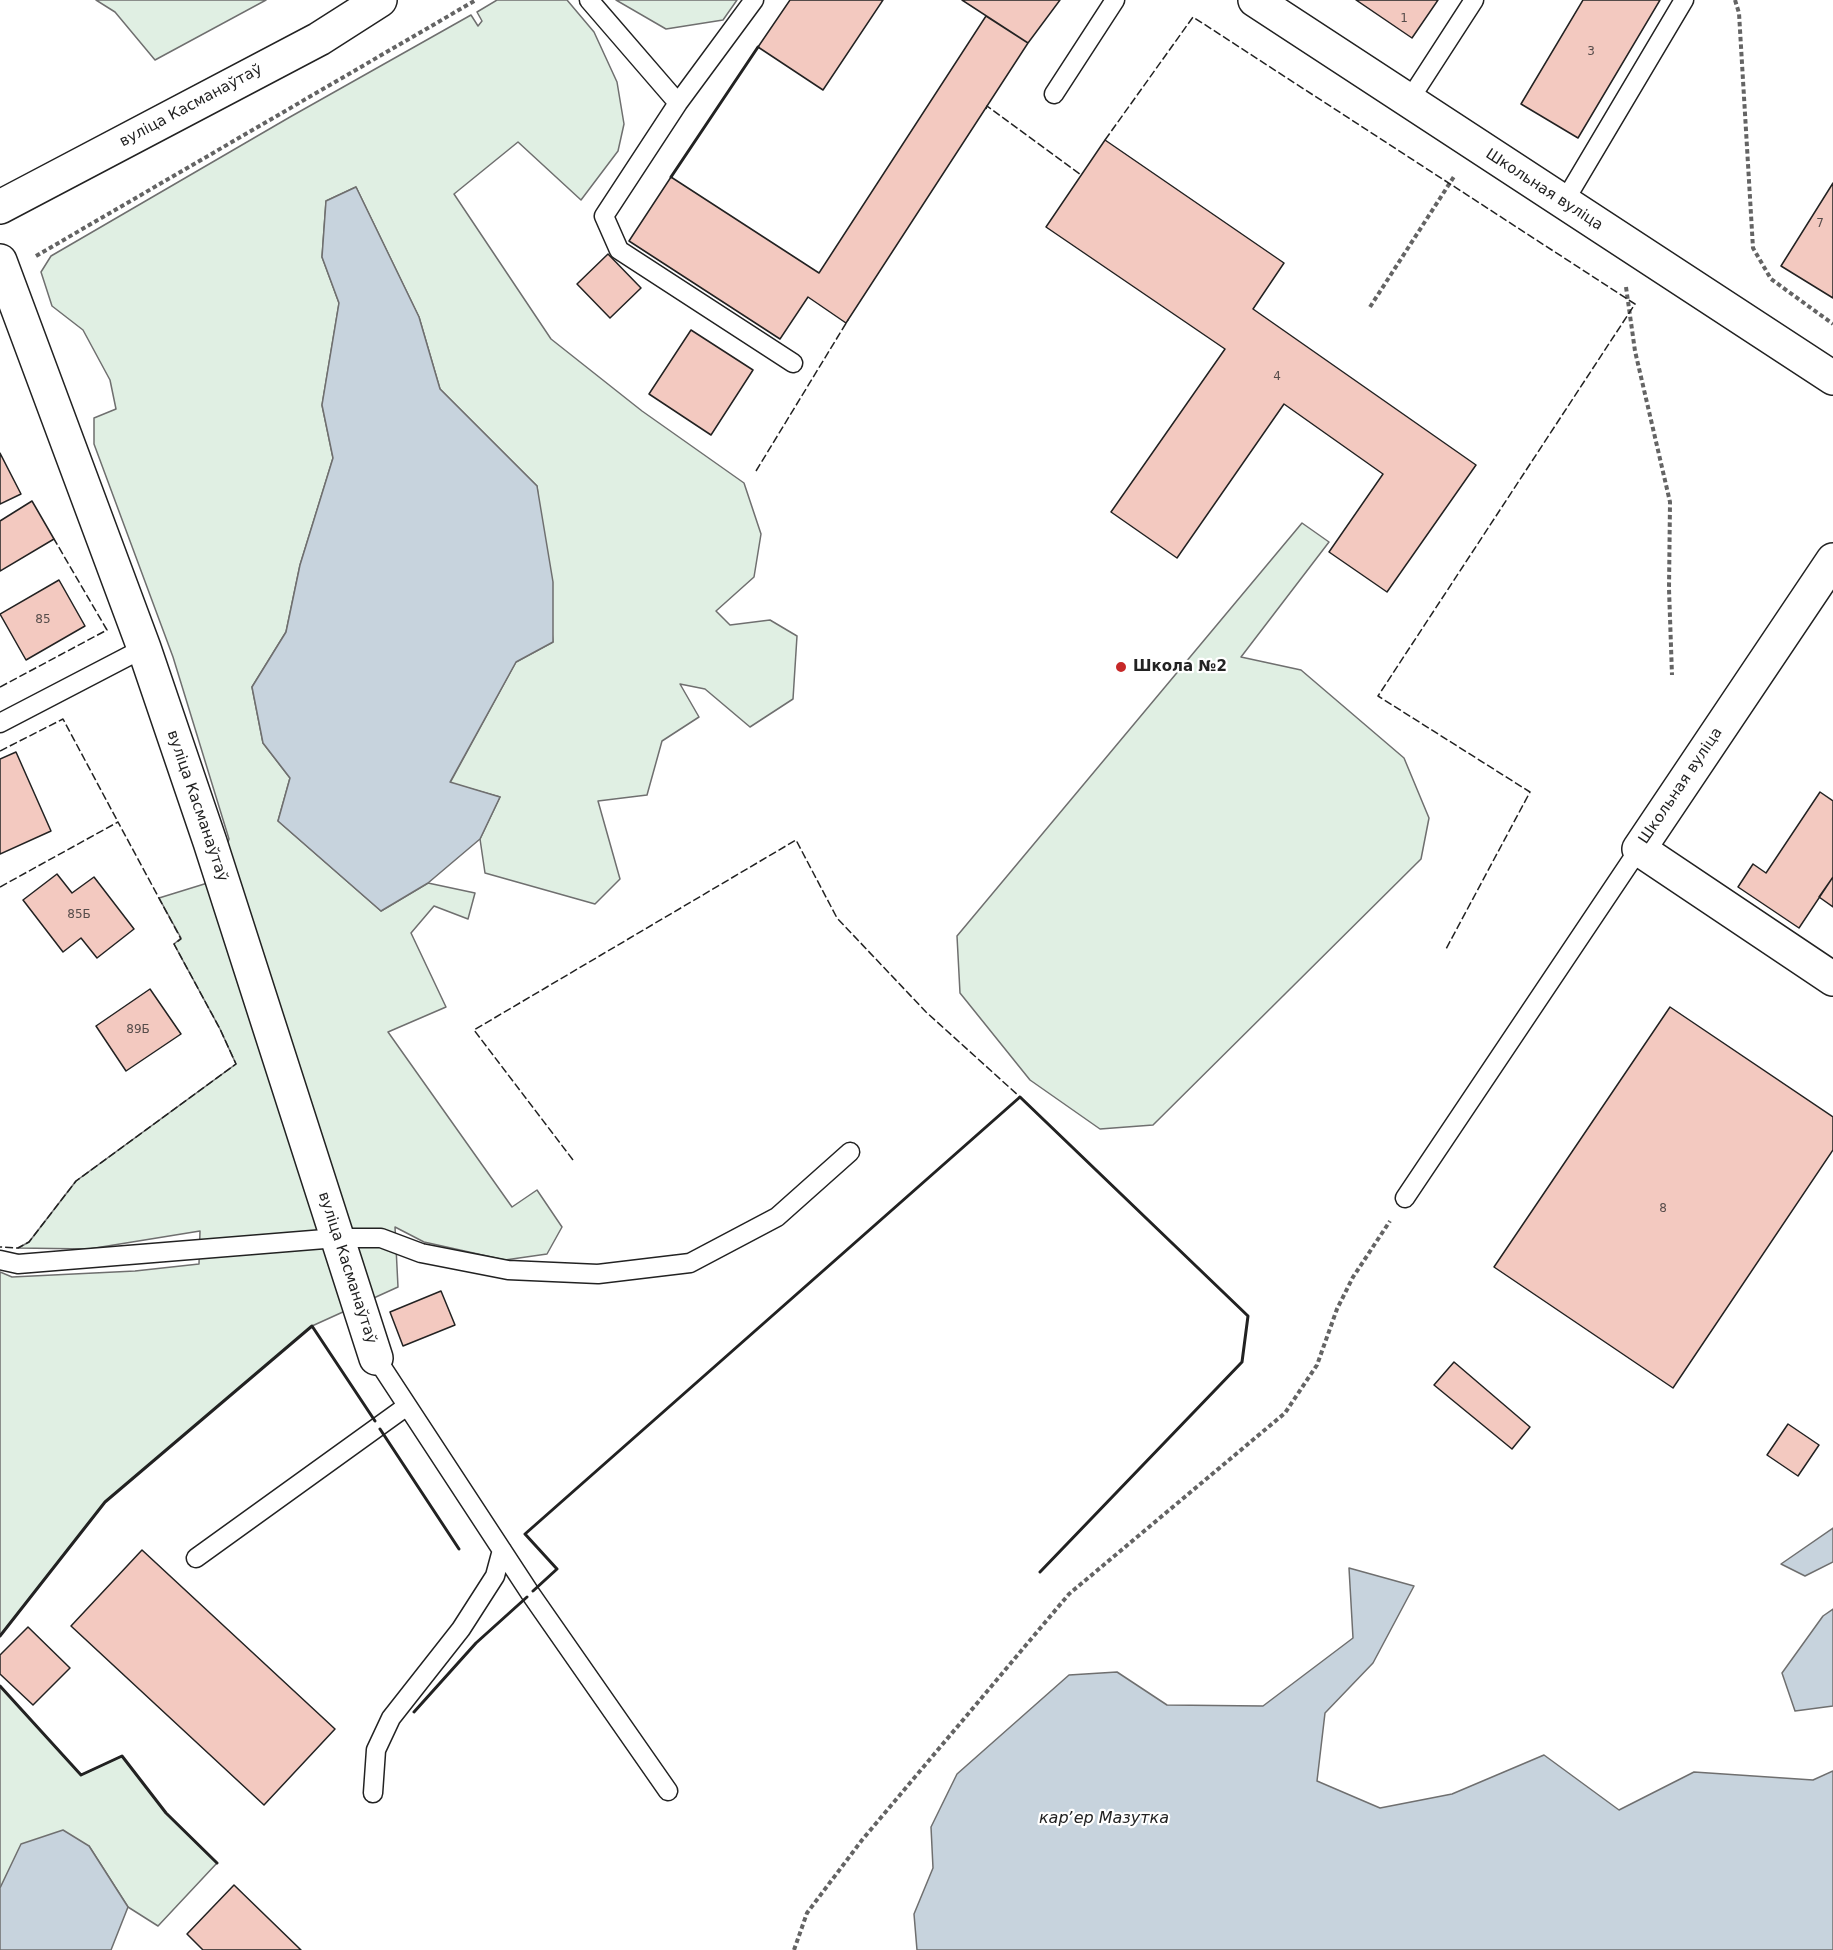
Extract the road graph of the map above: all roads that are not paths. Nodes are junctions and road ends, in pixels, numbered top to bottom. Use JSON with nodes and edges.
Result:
{"nodes":[{"id":1,"x":380,"y":0,"type":"edge"},
{"id":2,"x":590,"y":0,"type":"edge"},
{"id":3,"x":754,"y":0,"type":"edge"},
{"id":4,"x":1115,"y":0,"type":"edge"},
{"id":5,"x":1255,"y":0,"type":"edge"},
{"id":6,"x":1474,"y":0,"type":"edge"},
{"id":7,"x":1684,"y":0,"type":"edge"},
{"id":8,"x":1054,"y":94,"type":"dead end"},
{"id":9,"x":1408,"y":102,"type":"junction"},
{"id":10,"x":678,"y":103,"type":"junction"},
{"id":11,"x":1563,"y":202,"type":"junction"},
{"id":12,"x":0,"y":207,"type":"edge"},
{"id":13,"x":2,"y":266,"type":"edge"},
{"id":14,"x":793,"y":363,"type":"dead end"},
{"id":15,"x":1833,"y":378,"type":"edge"},
{"id":16,"x":1833,"y":560,"type":"edge"},
{"id":17,"x":144,"y":648,"type":"junction"},
{"id":18,"x":0,"y":723,"type":"edge"},
{"id":19,"x":1639,"y":849,"type":"junction"},
{"id":20,"x":1833,"y":979,"type":"edge"},
{"id":21,"x":850,"y":1152,"type":"dead end"},
{"id":22,"x":1405,"y":1198,"type":"road end"},
{"id":23,"x":338,"y":1238,"type":"junction"},
{"id":24,"x":0,"y":1260,"type":"edge"},
{"id":25,"x":376,"y":1358,"type":"joint"},
{"id":26,"x":407,"y":1406,"type":"junction"},
{"id":27,"x":502,"y":1551,"type":"junction"},
{"id":28,"x":196,"y":1558,"type":"dead end"},
{"id":29,"x":668,"y":1791,"type":"dead end"},
{"id":30,"x":373,"y":1793,"type":"dead end"}],
"edges":[{"from":1,"to":12,"type":"street","name":"вуліца Касманаўтаў"},
{"from":2,"to":10,"type":"lane"},
{"from":3,"to":10,"type":"lane"},
{"from":4,"to":8,"type":"lane"},
{"from":5,"to":9,"type":"street","name":"Школьная вуліца"},
{"from":6,"to":9,"type":"lane"},
{"from":7,"to":11,"type":"lane"},
{"from":9,"to":11,"type":"street","name":"Школьная вуліца"},
{"from":10,"to":14,"type":"lane"},
{"from":11,"to":15,"type":"street","name":"Школьная вуліца"},
{"from":13,"to":17,"type":"street","name":"вуліца Касманаўтаў"},
{"from":16,"to":19,"type":"street","name":"Школьная вуліца"},
{"from":17,"to":18,"type":"lane"},
{"from":17,"to":23,"type":"street","name":"вуліца Касманаўтаў"},
{"from":19,"to":20,"type":"street","name":"Школьная вуліца"},
{"from":19,"to":22,"type":"lane"},
{"from":21,"to":23,"type":"lane"},
{"from":23,"to":24,"type":"lane"},
{"from":23,"to":25,"type":"street","name":"вуліца Касманаўтаў"},
{"from":25,"to":26,"type":"lane"},
{"from":26,"to":27,"type":"lane"},
{"from":26,"to":28,"type":"lane"},
{"from":27,"to":29,"type":"lane"},
{"from":27,"to":30,"type":"lane"}]}
